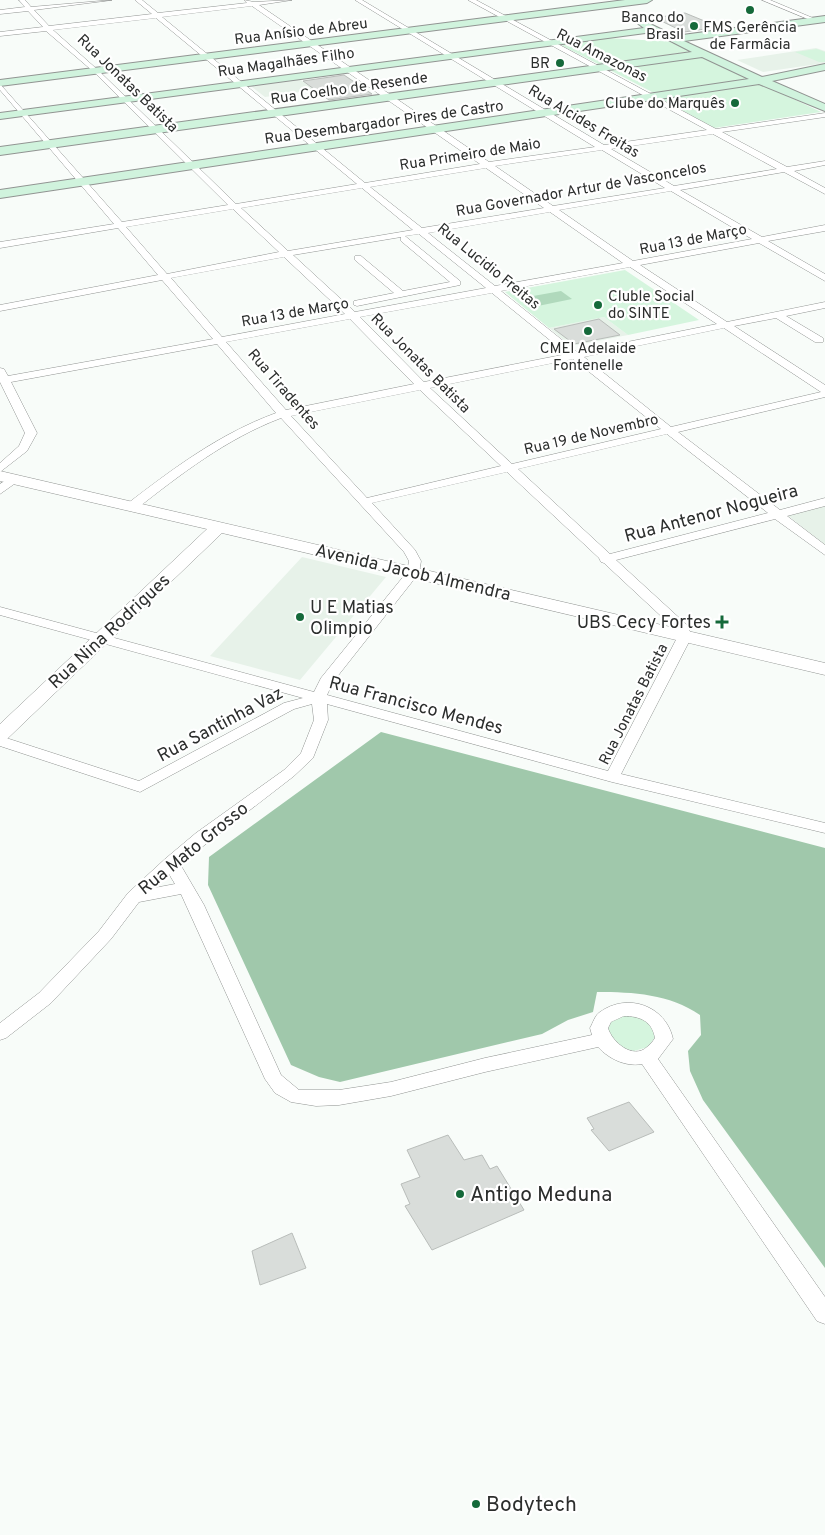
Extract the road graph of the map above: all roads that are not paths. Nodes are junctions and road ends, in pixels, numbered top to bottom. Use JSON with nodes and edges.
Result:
{"nodes":[{"id":1,"x":109,"y":0,"type":"edge"},
{"id":2,"x":138,"y":0,"type":"edge"},
{"id":3,"x":289,"y":0,"type":"edge"},
{"id":4,"x":358,"y":0,"type":"edge"},
{"id":5,"x":471,"y":0,"type":"edge"},
{"id":6,"x":592,"y":0,"type":"edge"},
{"id":7,"x":648,"y":0,"type":"edge"},
{"id":8,"x":764,"y":0,"type":"edge"},
{"id":9,"x":250,"y":2,"type":"edge"},
{"id":10,"x":607,"y":3,"type":"edge"},
{"id":11,"x":26,"y":4,"type":"edge"},
{"id":12,"x":0,"y":12,"type":"edge"},
{"id":13,"x":158,"y":16,"type":"junction"},
{"id":14,"x":507,"y":19,"type":"junction"},
{"id":15,"x":821,"y":20,"type":"edge"},
{"id":16,"x":48,"y":29,"type":"junction"},
{"id":17,"x":655,"y":29,"type":"junction"},
{"id":18,"x":408,"y":32,"type":"junction"},
{"id":19,"x":0,"y":34,"type":"edge"},
{"id":20,"x":688,"y":38,"type":"junction"},
{"id":21,"x":576,"y":39,"type":"junction"},
{"id":22,"x":676,"y":39,"type":"junction"},
{"id":23,"x":548,"y":43,"type":"junction"},
{"id":24,"x":311,"y":45,"type":"junction"},
{"id":25,"x":703,"y":54,"type":"junction"},
{"id":26,"x":449,"y":56,"type":"junction"},
{"id":27,"x":208,"y":58,"type":"junction"},
{"id":28,"x":825,"y":67,"type":"edge"},
{"id":29,"x":599,"y":68,"type":"junction"},
{"id":30,"x":346,"y":70,"type":"junction"},
{"id":31,"x":97,"y":72,"type":"junction"},
{"id":32,"x":767,"y":79,"type":"junction"},
{"id":33,"x":493,"y":83,"type":"junction"},
{"id":34,"x":240,"y":84,"type":"junction"},
{"id":35,"x":0,"y":85,"type":"edge"},
{"id":36,"x":387,"y":97,"type":"junction"},
{"id":37,"x":653,"y":97,"type":"junction"},
{"id":38,"x":125,"y":99,"type":"junction"},
{"id":39,"x":825,"y":102,"type":"edge"},
{"id":40,"x":825,"y":108,"type":"edge"},
{"id":41,"x":23,"y":113,"type":"junction"},
{"id":42,"x":274,"y":113,"type":"junction"},
{"id":43,"x":545,"y":114,"type":"junction"},
{"id":44,"x":825,"y":115,"type":"edge"},
{"id":45,"x":0,"y":116,"type":"edge"},
{"id":46,"x":825,"y":119,"type":"edge"},
{"id":47,"x":796,"y":121,"type":"junction"},
{"id":48,"x":155,"y":129,"type":"junction"},
{"id":49,"x":437,"y":130,"type":"junction"},
{"id":50,"x":718,"y":133,"type":"junction"},
{"id":51,"x":50,"y":144,"type":"junction"},
{"id":52,"x":317,"y":147,"type":"junction"},
{"id":53,"x":605,"y":150,"type":"junction"},
{"id":54,"x":0,"y":151,"type":"edge"},
{"id":55,"x":825,"y":163,"type":"edge"},
{"id":56,"x":193,"y":166,"type":"junction"},
{"id":57,"x":490,"y":167,"type":"junction"},
{"id":58,"x":825,"y":168,"type":"edge"},
{"id":59,"x":788,"y":172,"type":"junction"},
{"id":60,"x":83,"y":182,"type":"junction"},
{"id":61,"x":366,"y":187,"type":"junction"},
{"id":62,"x":675,"y":191,"type":"junction"},
{"id":63,"x":825,"y":191,"type":"edge"},
{"id":64,"x":0,"y":194,"type":"edge"},
{"id":65,"x":236,"y":208,"type":"junction"},
{"id":66,"x":554,"y":212,"type":"junction"},
{"id":67,"x":121,"y":226,"type":"junction"},
{"id":68,"x":825,"y":228,"type":"edge"},
{"id":69,"x":424,"y":233,"type":"junction"},
{"id":70,"x":404,"y":239,"type":"junction"},
{"id":71,"x":764,"y":241,"type":"junction"},
{"id":72,"x":0,"y":245,"type":"edge"},
{"id":73,"x":288,"y":256,"type":"junction"},
{"id":74,"x":358,"y":258,"type":"dead end"},
{"id":75,"x":633,"y":265,"type":"junction"},
{"id":76,"x":164,"y":278,"type":"junction"},
{"id":77,"x":825,"y":278,"type":"edge"},
{"id":78,"x":495,"y":291,"type":"junction"},
{"id":79,"x":400,"y":294,"type":"junction"},
{"id":80,"x":357,"y":303,"type":"dead end"},
{"id":81,"x":825,"y":305,"type":"edge"},
{"id":82,"x":0,"y":308,"type":"edge"},
{"id":83,"x":778,"y":315,"type":"junction"},
{"id":84,"x":354,"y":317,"type":"junction"},
{"id":85,"x":725,"y":325,"type":"junction"},
{"id":86,"x":819,"y":340,"type":"dead end"},
{"id":87,"x":221,"y":341,"type":"junction"},
{"id":88,"x":576,"y":355,"type":"junction"},
{"id":89,"x":3,"y":376,"type":"edge"},
{"id":90,"x":422,"y":386,"type":"junction"},
{"id":91,"x":825,"y":390,"type":"edge"},
{"id":92,"x":825,"y":394,"type":"edge"},
{"id":93,"x":283,"y":414,"type":"junction"},
{"id":94,"x":670,"y":431,"type":"junction"},
{"id":95,"x":509,"y":468,"type":"junction"},
{"id":96,"x":0,"y":469,"type":"edge"},
{"id":97,"x":4,"y":482,"type":"edge"},
{"id":98,"x":363,"y":502,"type":"junction"},
{"id":99,"x":825,"y":502,"type":"edge"},
{"id":100,"x":131,"y":507,"type":"junction"},
{"id":101,"x":777,"y":514,"type":"junction"},
{"id":102,"x":219,"y":528,"type":"junction"},
{"id":103,"x":825,"y":551,"type":"edge"},
{"id":104,"x":605,"y":559,"type":"junction"},
{"id":105,"x":413,"y":572,"type":"junction"},
{"id":106,"x":0,"y":611,"type":"edge"},
{"id":107,"x":685,"y":636,"type":"junction"},
{"id":108,"x":101,"y":639,"type":"junction"},
{"id":109,"x":825,"y":669,"type":"edge"},
{"id":110,"x":319,"y":698,"type":"junction"},
{"id":111,"x":0,"y":735,"type":"edge"},
{"id":112,"x":0,"y":741,"type":"edge"},
{"id":113,"x":612,"y":777,"type":"junction"},
{"id":114,"x":825,"y":828,"type":"edge"},
{"id":115,"x":171,"y":863,"type":"junction"},
{"id":116,"x":187,"y":887,"type":"junction"},
{"id":117,"x":134,"y":897,"type":"junction"},
{"id":118,"x":0,"y":1033,"type":"edge"},
{"id":119,"x":601,"y":1040,"type":"junction"},
{"id":120,"x":646,"y":1056,"type":"junction"},
{"id":121,"x":825,"y":1314,"type":"edge"}],
"edges":[{"from":1,"to":11,"type":"street"},
{"from":2,"to":13,"type":"street","name":"Rua Lucidio Freitas"},
{"from":3,"to":9,"type":"street"},
{"from":4,"to":18,"type":"street","name":"Rua Alcides Freitas"},
{"from":5,"to":14,"type":"street","name":"Rua Amazonas"},
{"from":6,"to":10,"type":"main road"},
{"from":7,"to":10,"type":"main road","name":"Rua Anísio de Abreu"},
{"from":8,"to":15,"type":"street"},
{"from":9,"to":13,"type":"street"},
{"from":9,"to":24,"type":"street"},
{"from":10,"to":14,"type":"main road","name":"Rua Anísio de Abreu"},
{"from":10,"to":17,"type":"main road"},
{"from":10,"to":20,"type":"main road"},
{"from":11,"to":12,"type":"street"},
{"from":11,"to":16,"type":"street","name":"Rua Jonatas Batista"},
{"from":13,"to":16,"type":"street"},
{"from":13,"to":27,"type":"street","name":"Rua Lucidio Freitas"},
{"from":14,"to":18,"type":"main road","name":"Rua Anísio de Abreu"},
{"from":14,"to":23,"type":"street","name":"Rua Amazonas"},
{"from":15,"to":20,"type":"main road","name":"Rua Magalhães Filho"},
{"from":16,"to":19,"type":"street"},
{"from":16,"to":31,"type":"street","name":"Rua Jonatas Batista"},
{"from":17,"to":21,"type":"main road","name":"Rua Magalhães Filho"},
{"from":17,"to":22,"type":"main road"},
{"from":18,"to":24,"type":"main road","name":"Rua Anísio de Abreu"},
{"from":18,"to":26,"type":"street","name":"Rua Alcides Freitas"},
{"from":20,"to":22,"type":"main road","name":"Rua Magalhães Filho"},
{"from":20,"to":32,"type":"main road"},
{"from":21,"to":22,"type":"main road","name":"Rua Magalhães Filho"},
{"from":21,"to":23,"type":"main road","name":"Rua Magalhães Filho"},
{"from":22,"to":25,"type":"main road"},
{"from":23,"to":26,"type":"main road","name":"Rua Magalhães Filho"},
{"from":23,"to":29,"type":"street","name":"Rua Amazonas"},
{"from":24,"to":27,"type":"main road","name":"Rua Anísio de Abreu"},
{"from":24,"to":30,"type":"street"},
{"from":25,"to":29,"type":"main road","name":"Rua Coelho de Resende"},
{"from":25,"to":32,"type":"main road"},
{"from":26,"to":30,"type":"main road","name":"Rua Magalhães Filho"},
{"from":26,"to":33,"type":"street","name":"Rua Alcides Freitas"},
{"from":27,"to":31,"type":"main road","name":"Rua Anísio de Abreu"},
{"from":27,"to":34,"type":"street","name":"Rua Lucidio Freitas"},
{"from":28,"to":32,"type":"main road"},
{"from":29,"to":33,"type":"main road","name":"Rua Coelho de Resende"},
{"from":29,"to":37,"type":"street","name":"Rua Amazonas"},
{"from":30,"to":34,"type":"main road","name":"Rua Magalhães Filho"},
{"from":30,"to":36,"type":"street"},
{"from":31,"to":35,"type":"main road","name":"Rua Anísio de Abreu"},
{"from":31,"to":38,"type":"street","name":"Rua Jonatas Batista"},
{"from":32,"to":37,"type":"main road","name":"Rua Desembargador Pires de Castro"},
{"from":32,"to":39,"type":"main road"},
{"from":32,"to":40,"type":"main road"},
{"from":33,"to":36,"type":"main road","name":"Rua Coelho de Resende"},
{"from":33,"to":43,"type":"street","name":"Rua Alcides Freitas"},
{"from":34,"to":38,"type":"main road","name":"Rua Magalhães Filho"},
{"from":34,"to":42,"type":"street","name":"Rua Lucidio Freitas"},
{"from":35,"to":41,"type":"street","name":"Rua Tiradentes"},
{"from":36,"to":42,"type":"main road","name":"Rua Coelho de Resende"},
{"from":36,"to":49,"type":"street"},
{"from":37,"to":43,"type":"main road","name":"Rua Desembargador Pires de Castro"},
{"from":37,"to":50,"type":"street","name":"Rua Amazonas"},
{"from":38,"to":41,"type":"main road","name":"Rua Magalhães Filho"},
{"from":38,"to":48,"type":"street","name":"Rua Jonatas Batista"},
{"from":41,"to":45,"type":"main road","name":"Rua Magalhães Filho"},
{"from":41,"to":51,"type":"street","name":"Rua Tiradentes"},
{"from":42,"to":48,"type":"main road","name":"Rua Coelho de Resende"},
{"from":42,"to":52,"type":"street","name":"Rua Lucidio Freitas"},
{"from":43,"to":49,"type":"main road","name":"Rua Desembargador Pires de Castro"},
{"from":43,"to":53,"type":"street","name":"Rua Alcides Freitas"},
{"from":44,"to":47,"type":"street","name":"Rua Primeiro de Maio"},
{"from":46,"to":47,"type":"street","name":"Rua Primeiro de Maio"},
{"from":47,"to":50,"type":"street","name":"Rua Primeiro de Maio"},
{"from":48,"to":51,"type":"main road","name":"Rua Coelho de Resende"},
{"from":48,"to":56,"type":"street","name":"Rua Jonatas Batista"},
{"from":49,"to":52,"type":"main road","name":"Rua Desembargador Pires de Castro"},
{"from":49,"to":57,"type":"street"},
{"from":50,"to":53,"type":"street","name":"Rua Primeiro de Maio"},
{"from":50,"to":59,"type":"street","name":"Rua Amazonas"},
{"from":51,"to":54,"type":"main road","name":"Rua Coelho de Resende"},
{"from":51,"to":60,"type":"street","name":"Rua Tiradentes"},
{"from":52,"to":56,"type":"main road","name":"Rua Desembargador Pires de Castro"},
{"from":52,"to":61,"type":"street","name":"Rua Lucidio Freitas"},
{"from":53,"to":57,"type":"street","name":"Rua Primeiro de Maio"},
{"from":53,"to":62,"type":"street","name":"Rua Alcides Freitas"},
{"from":55,"to":59,"type":"street","name":"Rua Governador Artur de Vasconcelos"},
{"from":56,"to":60,"type":"main road","name":"Rua Desembargador Pires de Castro"},
{"from":56,"to":65,"type":"street","name":"Rua Jonatas Batista"},
{"from":57,"to":61,"type":"street","name":"Rua Primeiro de Maio"},
{"from":57,"to":66,"type":"street"},
{"from":58,"to":59,"type":"street","name":"Rua Governador Artur de Vasconcelos"},
{"from":59,"to":62,"type":"street","name":"Rua Governador Artur de Vasconcelos"},
{"from":59,"to":63,"type":"street","name":"Rua Amazonas"},
{"from":60,"to":64,"type":"main road","name":"Rua Desembargador Pires de Castro"},
{"from":60,"to":67,"type":"street","name":"Rua Tiradentes"},
{"from":61,"to":65,"type":"street","name":"Rua Primeiro de Maio"},
{"from":61,"to":69,"type":"street","name":"Rua Lucidio Freitas"},
{"from":62,"to":66,"type":"street","name":"Rua Governador Artur de Vasconcelos"},
{"from":62,"to":71,"type":"street","name":"Rua Alcides Freitas"},
{"from":65,"to":67,"type":"street","name":"Rua Primeiro de Maio"},
{"from":65,"to":73,"type":"street","name":"Rua Jonatas Batista"},
{"from":66,"to":69,"type":"street","name":"Rua Governador Artur de Vasconcelos"},
{"from":66,"to":75,"type":"street"},
{"from":67,"to":72,"type":"street","name":"Rua Primeiro de Maio"},
{"from":67,"to":76,"type":"street","name":"Rua Tiradentes"},
{"from":68,"to":71,"type":"street","name":"Rua 13 de Março"},
{"from":69,"to":70,"type":"street","name":"Rua Governador Artur de Vasconcelos"},
{"from":69,"to":73,"type":"street","name":"Rua Governador Artur de Vasconcelos"},
{"from":69,"to":78,"type":"street","name":"Rua Lucidio Freitas"},
{"from":70,"to":73,"type":"street","name":"Rua Governador Artur de Vasconcelos"},
{"from":70,"to":79,"type":"street"},
{"from":71,"to":75,"type":"street","name":"Rua 13 de Março"},
{"from":71,"to":77,"type":"street","name":"Rua Alcides Freitas"},
{"from":73,"to":76,"type":"street","name":"Rua Governador Artur de Vasconcelos"},
{"from":73,"to":84,"type":"street","name":"Rua Jonatas Batista"},
{"from":74,"to":79,"type":"street"},
{"from":75,"to":78,"type":"street","name":"Rua 13 de Março"},
{"from":75,"to":85,"type":"street"},
{"from":76,"to":82,"type":"street","name":"Rua Governador Artur de Vasconcelos"},
{"from":76,"to":87,"type":"street","name":"Rua Tiradentes"},
{"from":78,"to":84,"type":"street","name":"Rua 13 de Março"},
{"from":78,"to":88,"type":"street","name":"Rua Lucidio Freitas"},
{"from":79,"to":80,"type":"street"},
{"from":81,"to":83,"type":"street"},
{"from":83,"to":85,"type":"street"},
{"from":83,"to":86,"type":"street"},
{"from":84,"to":87,"type":"street","name":"Rua 13 de Março"},
{"from":84,"to":90,"type":"street","name":"Rua Jonatas Batista"},
{"from":85,"to":88,"type":"street"},
{"from":85,"to":91,"type":"street"},
{"from":87,"to":89,"type":"street","name":"Rua 13 de Março"},
{"from":87,"to":93,"type":"street","name":"Rua Tiradentes"},
{"from":88,"to":90,"type":"street"},
{"from":88,"to":94,"type":"street","name":"Rua Lucidio Freitas"},
{"from":89,"to":96,"type":"street"},
{"from":90,"to":93,"type":"street"},
{"from":90,"to":95,"type":"street","name":"Rua Jonatas Batista"},
{"from":92,"to":94,"type":"street","name":"Rua 19 de Novembro"},
{"from":93,"to":98,"type":"street","name":"Rua Tiradentes"},
{"from":93,"to":100,"type":"street"},
{"from":94,"to":95,"type":"street","name":"Rua 19 de Novembro"},
{"from":94,"to":101,"type":"street","name":"Rua Lucidio Freitas"},
{"from":95,"to":98,"type":"street","name":"Rua 19 de Novembro"},
{"from":95,"to":104,"type":"street","name":"Rua Jonatas Batista"},
{"from":97,"to":100,"type":"street","name":"Avenida Jacob Almendra"},
{"from":98,"to":105,"type":"street","name":"Rua Tiradentes"},
{"from":99,"to":101,"type":"street","name":"Rua Antenor Nogueira"},
{"from":100,"to":102,"type":"street","name":"Avenida Jacob Almendra"},
{"from":101,"to":103,"type":"street","name":"Rua Lucidio Freitas"},
{"from":101,"to":104,"type":"street","name":"Rua Antenor Nogueira"},
{"from":102,"to":105,"type":"street","name":"Avenida Jacob Almendra"},
{"from":102,"to":108,"type":"street","name":"Rua Nina Rodrigues"},
{"from":104,"to":107,"type":"street","name":"Rua Jonatas Batista"},
{"from":105,"to":107,"type":"street","name":"Avenida Jacob Almendra"},
{"from":105,"to":110,"type":"street"},
{"from":106,"to":108,"type":"street","name":"Rua Francisco Mendes"},
{"from":107,"to":109,"type":"street","name":"Avenida Jacob Almendra"},
{"from":107,"to":113,"type":"street","name":"Rua Jonatas Batista"},
{"from":108,"to":110,"type":"street","name":"Rua Francisco Mendes"},
{"from":108,"to":111,"type":"street","name":"Rua Nina Rodrigues"},
{"from":110,"to":112,"type":"street","name":"Rua Santinha Vaz"},
{"from":110,"to":113,"type":"street","name":"Rua Francisco Mendes"},
{"from":110,"to":115,"type":"street","name":"Rua Mato Grosso"},
{"from":113,"to":114,"type":"street","name":"Rua Francisco Mendes"},
{"from":115,"to":116,"type":"street"},
{"from":115,"to":117,"type":"street","name":"Rua Mato Grosso"},
{"from":116,"to":117,"type":"street"},
{"from":116,"to":119,"type":"street"},
{"from":117,"to":118,"type":"street","name":"Rua Mato Grosso"},
{"from":119,"to":120,"type":"street"},
{"from":119,"to":120,"type":"street"},
{"from":120,"to":121,"type":"street"}]}
